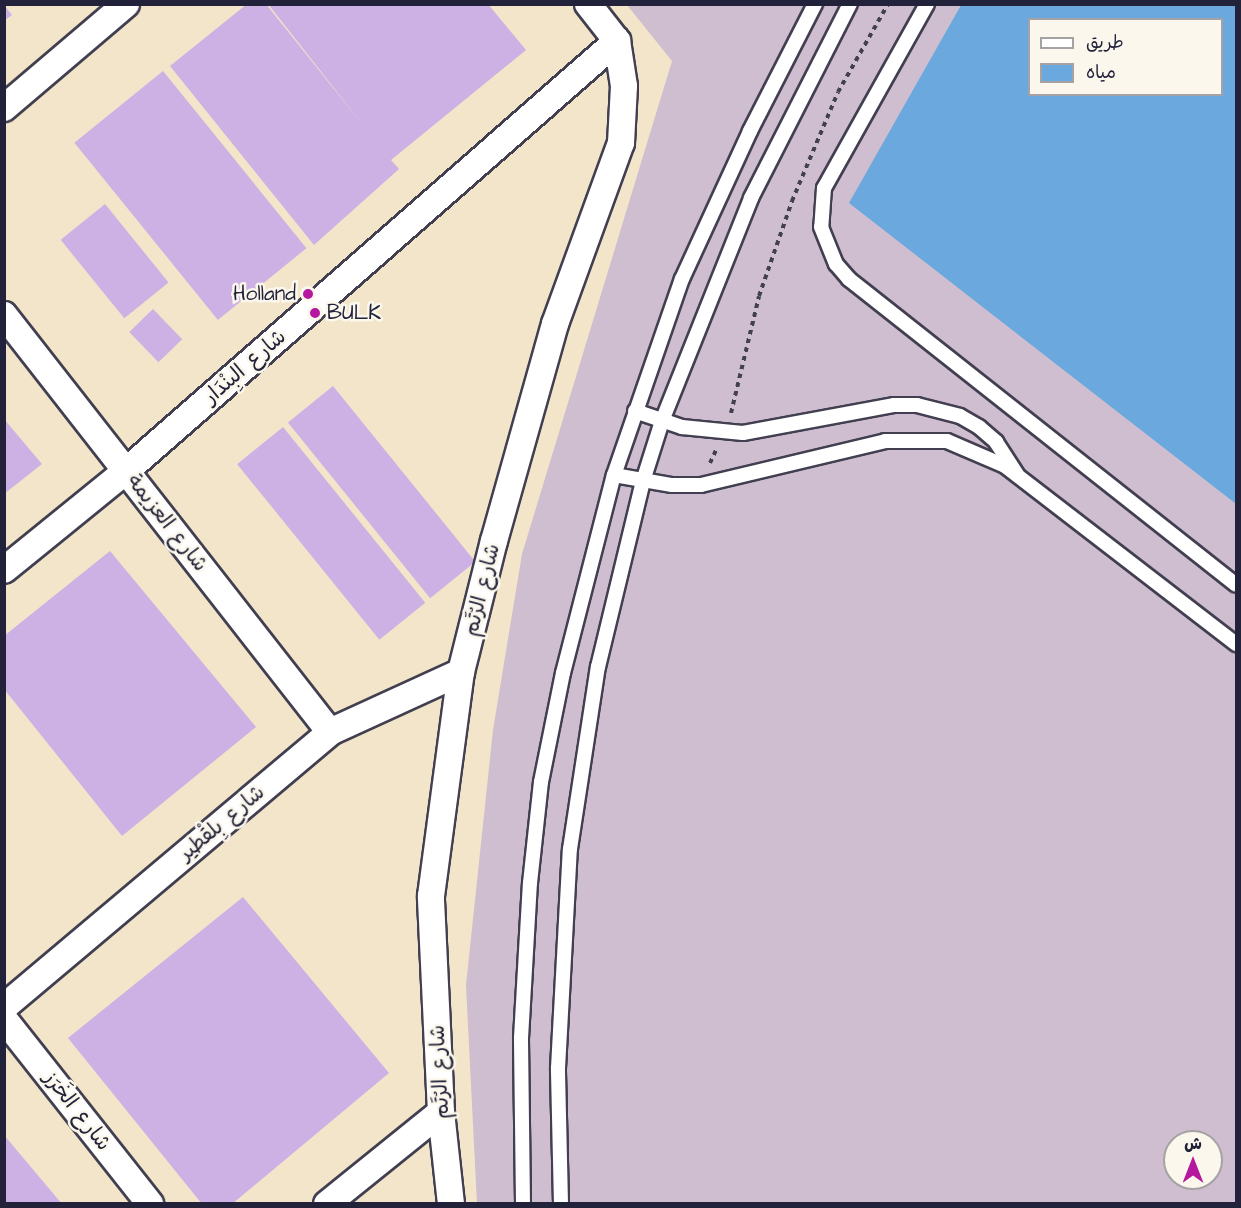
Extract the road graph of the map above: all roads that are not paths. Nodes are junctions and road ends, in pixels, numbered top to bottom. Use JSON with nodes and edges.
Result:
{"nodes":[{"id":1,"x":126,"y":4,"type":"edge"},
{"id":2,"x":588,"y":4,"type":"edge"},
{"id":3,"x":815,"y":4,"type":"edge"},
{"id":4,"x":850,"y":4,"type":"edge"},
{"id":5,"x":927,"y":4,"type":"edge"},
{"id":6,"x":617,"y":42,"type":"junction"},
{"id":7,"x":4,"y":108,"type":"edge"},
{"id":8,"x":4,"y":315,"type":"edge"},
{"id":9,"x":636,"y":411,"type":"junction"},
{"id":10,"x":662,"y":421,"type":"junction"},
{"id":11,"x":126,"y":471,"type":"junction"},
{"id":12,"x":614,"y":475,"type":"junction"},
{"id":13,"x":1018,"y":476,"type":"junction"},
{"id":14,"x":643,"y":482,"type":"junction"},
{"id":15,"x":4,"y":570,"type":"edge"},
{"id":16,"x":1236,"y":585,"type":"edge"},
{"id":17,"x":1236,"y":644,"type":"edge"},
{"id":18,"x":461,"y":672,"type":"junction"},
{"id":19,"x":330,"y":732,"type":"junction"},
{"id":20,"x":4,"y":1007,"type":"edge"},
{"id":21,"x":4,"y":1020,"type":"edge"},
{"id":22,"x":441,"y":1112,"type":"junction"},
{"id":23,"x":150,"y":1203,"type":"edge"},
{"id":24,"x":327,"y":1203,"type":"edge"},
{"id":25,"x":451,"y":1203,"type":"edge"},
{"id":26,"x":523,"y":1203,"type":"edge"},
{"id":27,"x":561,"y":1203,"type":"edge"}],
"edges":[{"from":1,"to":7,"type":"street"},
{"from":2,"to":6,"type":"street","name":"شارع الرُتَم"},
{"from":3,"to":9,"type":"lane"},
{"from":4,"to":10,"type":"lane"},
{"from":5,"to":16,"type":"lane"},
{"from":6,"to":11,"type":"street","name":"شارع البِنْدَار"},
{"from":6,"to":18,"type":"street","name":"شارع الرُتَم"},
{"from":8,"to":11,"type":"street","name":"شارع العزيمة"},
{"from":9,"to":10,"type":"lane"},
{"from":9,"to":12,"type":"lane"},
{"from":10,"to":13,"type":"lane"},
{"from":10,"to":14,"type":"lane"},
{"from":11,"to":15,"type":"street","name":"شارع البِنْدَار"},
{"from":11,"to":19,"type":"street","name":"شارع العزيمة"},
{"from":12,"to":14,"type":"lane"},
{"from":12,"to":26,"type":"lane"},
{"from":13,"to":14,"type":"lane"},
{"from":13,"to":17,"type":"lane"},
{"from":14,"to":27,"type":"lane"},
{"from":18,"to":19,"type":"street","name":"شارع بِلقْطير"},
{"from":18,"to":22,"type":"street","name":"شارع الرُتَم"},
{"from":19,"to":20,"type":"street","name":"شارع بِلقْطير"},
{"from":21,"to":23,"type":"street","name":"شارع الخَرَز"},
{"from":22,"to":24,"type":"street"},
{"from":22,"to":25,"type":"street","name":"شارع الرُتَم"}]}
